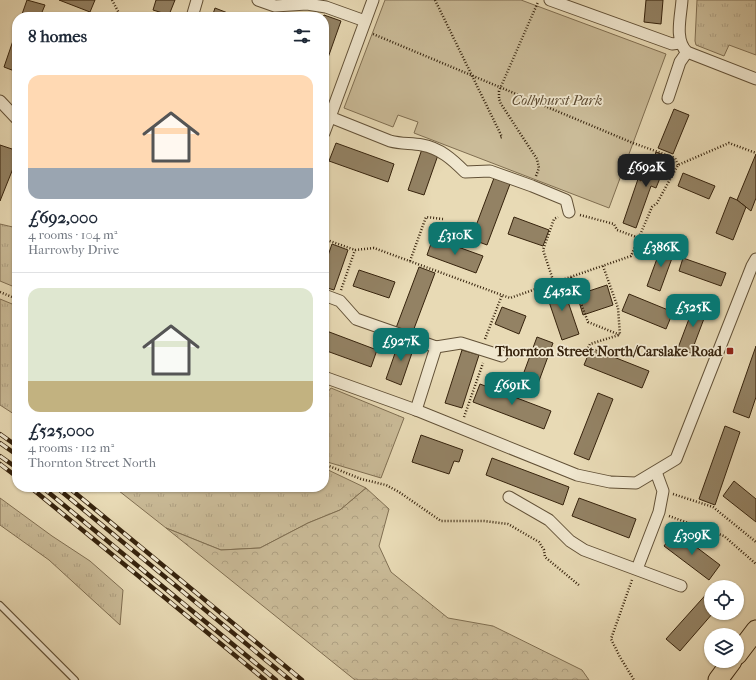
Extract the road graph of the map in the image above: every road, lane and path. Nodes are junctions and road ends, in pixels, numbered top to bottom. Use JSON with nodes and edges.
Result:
{"nodes":[{"id":1,"x":112,"y":0,"type":"edge"},
{"id":2,"x":197,"y":0,"type":"edge"},
{"id":3,"x":258,"y":0,"type":"edge"},
{"id":4,"x":373,"y":0,"type":"edge"},
{"id":5,"x":435,"y":0,"type":"edge"},
{"id":6,"x":539,"y":0,"type":"edge"},
{"id":7,"x":550,"y":0,"type":"edge"},
{"id":8,"x":682,"y":0,"type":"edge"},
{"id":9,"x":118,"y":12,"type":"edge"},
{"id":10,"x":193,"y":12,"type":"edge"},
{"id":11,"x":364,"y":26,"type":"junction"},
{"id":12,"x":680,"y":43,"type":"junction"},
{"id":13,"x":687,"y":52,"type":"junction"},
{"id":14,"x":472,"y":75,"type":"junction"},
{"id":15,"x":756,"y":79,"type":"edge"},
{"id":16,"x":500,"y":88,"type":"junction"},
{"id":17,"x":668,"y":98,"type":"dead end"},
{"id":18,"x":0,"y":101,"type":"edge"},
{"id":19,"x":12,"y":113,"type":"edge"},
{"id":20,"x":330,"y":117,"type":"joint"},
{"id":21,"x":499,"y":138,"type":"dead end"},
{"id":22,"x":756,"y":153,"type":"edge"},
{"id":23,"x":678,"y":165,"type":"junction"},
{"id":24,"x":532,"y":186,"type":"junction"},
{"id":25,"x":569,"y":212,"type":"junction"},
{"id":26,"x":443,"y":219,"type":"dead end"},
{"id":27,"x":639,"y":238,"type":"junction"},
{"id":28,"x":329,"y":241,"type":"edge"},
{"id":29,"x":355,"y":250,"type":"junction"},
{"id":30,"x":410,"y":261,"type":"junction"},
{"id":31,"x":755,"y":265,"type":"edge"},
{"id":32,"x":603,"y":266,"type":"junction"},
{"id":33,"x":571,"y":277,"type":"junction"},
{"id":34,"x":554,"y":283,"type":"junction"},
{"id":35,"x":0,"y":292,"type":"edge"},
{"id":36,"x":502,"y":295,"type":"junction"},
{"id":37,"x":12,"y":297,"type":"edge"},
{"id":38,"x":329,"y":297,"type":"edge"},
{"id":39,"x":337,"y":299,"type":"junction"},
{"id":40,"x":620,"y":335,"type":"junction"},
{"id":41,"x":436,"y":347,"type":"junction"},
{"id":42,"x":484,"y":350,"type":"junction"},
{"id":43,"x":580,"y":355,"type":"dead end"},
{"id":44,"x":502,"y":356,"type":"dead end"},
{"id":45,"x":329,"y":379,"type":"edge"},
{"id":46,"x":416,"y":410,"type":"junction"},
{"id":47,"x":460,"y":428,"type":"junction"},
{"id":48,"x":329,"y":466,"type":"edge"},
{"id":49,"x":656,"y":472,"type":"junction"},
{"id":50,"x":663,"y":491,"type":"junction"},
{"id":51,"x":509,"y":497,"type":"dead end"},
{"id":52,"x":659,"y":512,"type":"junction"},
{"id":53,"x":756,"y":542,"type":"edge"},
{"id":54,"x":756,"y":564,"type":"edge"},
{"id":55,"x":637,"y":569,"type":"junction"},
{"id":56,"x":580,"y":586,"type":"dead end"},
{"id":57,"x":681,"y":586,"type":"dead end"},
{"id":58,"x":0,"y":605,"type":"edge"},
{"id":59,"x":756,"y":630,"type":"edge"},
{"id":60,"x":744,"y":646,"type":"edge"},
{"id":61,"x":727,"y":668,"type":"edge"},
{"id":62,"x":75,"y":680,"type":"edge"},
{"id":63,"x":634,"y":680,"type":"edge"},
{"id":64,"x":718,"y":680,"type":"edge"}],
"edges":[{"from":1,"to":9,"type":"path"},
{"from":2,"to":10,"type":"street"},
{"from":3,"to":11,"type":"street"},
{"from":4,"to":11,"type":"street"},
{"from":5,"to":14,"type":"path"},
{"from":6,"to":16,"type":"path"},
{"from":7,"to":12,"type":"street"},
{"from":8,"to":12,"type":"street"},
{"from":11,"to":14,"type":"path"},
{"from":11,"to":20,"type":"street"},
{"from":12,"to":13,"type":"street"},
{"from":13,"to":15,"type":"street"},
{"from":13,"to":17,"type":"street"},
{"from":14,"to":16,"type":"path"},
{"from":14,"to":21,"type":"path"},
{"from":16,"to":23,"type":"path"},
{"from":16,"to":24,"type":"path"},
{"from":18,"to":19,"type":"street"},
{"from":20,"to":24,"type":"street"},
{"from":22,"to":23,"type":"path"},
{"from":23,"to":27,"type":"path"},
{"from":24,"to":25,"type":"street"},
{"from":25,"to":27,"type":"path"},
{"from":25,"to":34,"type":"path"},
{"from":26,"to":30,"type":"path"},
{"from":27,"to":32,"type":"path"},
{"from":28,"to":29,"type":"path"},
{"from":29,"to":30,"type":"path"},
{"from":29,"to":39,"type":"path"},
{"from":30,"to":36,"type":"path"},
{"from":31,"to":49,"type":"street"},
{"from":32,"to":33,"type":"path"},
{"from":32,"to":40,"type":"path"},
{"from":33,"to":34,"type":"path"},
{"from":33,"to":40,"type":"path"},
{"from":34,"to":36,"type":"path"},
{"from":35,"to":37,"type":"path"},
{"from":36,"to":42,"type":"path"},
{"from":38,"to":39,"type":"street"},
{"from":39,"to":41,"type":"street"},
{"from":40,"to":43,"type":"path"},
{"from":41,"to":42,"type":"street"},
{"from":41,"to":46,"type":"street"},
{"from":42,"to":44,"type":"street"},
{"from":42,"to":47,"type":"path"},
{"from":45,"to":46,"type":"street"},
{"from":46,"to":47,"type":"street"},
{"from":47,"to":49,"type":"street"},
{"from":48,"to":56,"type":"path"},
{"from":49,"to":50,"type":"street"},
{"from":50,"to":52,"type":"street"},
{"from":50,"to":53,"type":"path"},
{"from":51,"to":55,"type":"street"},
{"from":52,"to":54,"type":"path"},
{"from":52,"to":55,"type":"street"},
{"from":55,"to":57,"type":"street"},
{"from":55,"to":63,"type":"path"},
{"from":58,"to":62,"type":"lane"},
{"from":59,"to":60,"type":"highway"},
{"from":61,"to":64,"type":"highway"}]}
